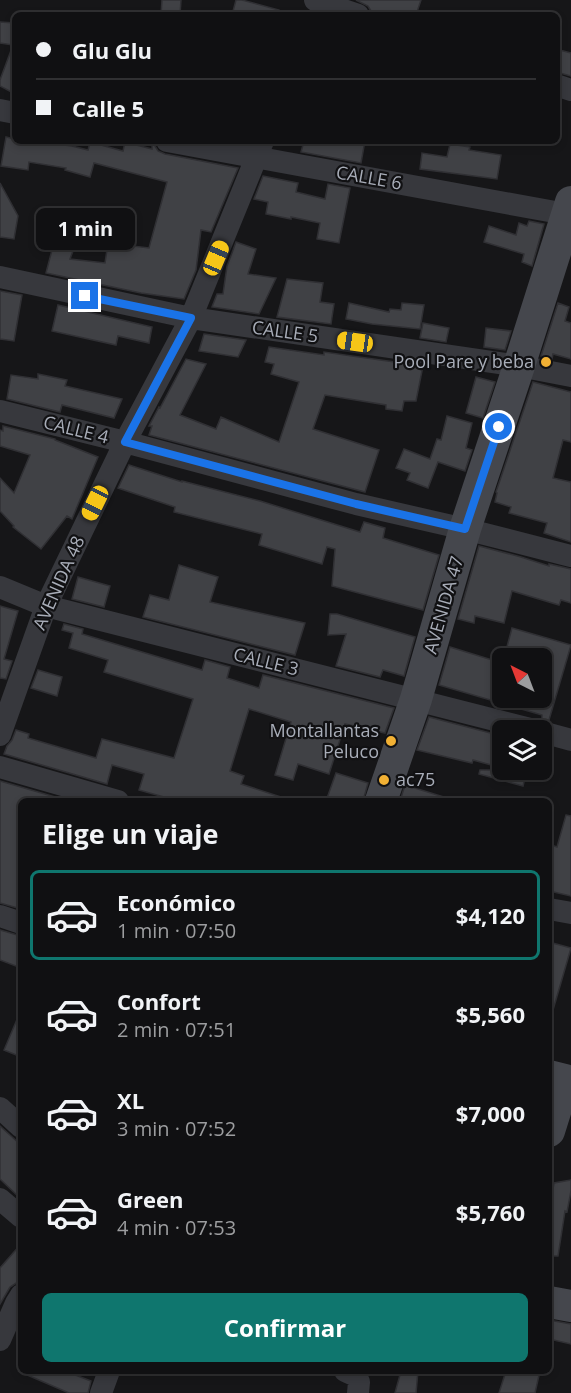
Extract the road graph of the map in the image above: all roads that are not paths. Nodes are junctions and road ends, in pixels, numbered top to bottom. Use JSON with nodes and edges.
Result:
{"nodes":[{"id":1,"x":315,"y":0,"type":"edge"},
{"id":2,"x":349,"y":12,"type":"edge"},
{"id":3,"x":201,"y":144,"type":"edge"},
{"id":4,"x":260,"y":149,"type":"edge"},
{"id":5,"x":570,"y":210,"type":"edge"},
{"id":6,"x":0,"y":277,"type":"edge"},
{"id":7,"x":191,"y":318,"type":"junction"},
{"id":8,"x":519,"y":366,"type":"junction"},
{"id":9,"x":571,"y":376,"type":"edge"},
{"id":10,"x":0,"y":411,"type":"edge"},
{"id":11,"x":125,"y":442,"type":"junction"},
{"id":12,"x":465,"y":529,"type":"junction"},
{"id":13,"x":571,"y":556,"type":"edge"},
{"id":14,"x":0,"y":587,"type":"edge"},
{"id":15,"x":46,"y":606,"type":"junction"},
{"id":16,"x":416,"y":699,"type":"junction"},
{"id":17,"x":496,"y":720,"type":"edge"},
{"id":18,"x":0,"y":735,"type":"edge"},
{"id":19,"x":552,"y":735,"type":"edge"},
{"id":20,"x":571,"y":740,"type":"edge"},
{"id":21,"x":0,"y":767,"type":"edge"},
{"id":22,"x":108,"y":798,"type":"edge"},
{"id":23,"x":382,"y":798,"type":"edge"},
{"id":24,"x":552,"y":910,"type":"edge"},
{"id":25,"x":571,"y":914,"type":"edge"},
{"id":26,"x":0,"y":916,"type":"edge"},
{"id":27,"x":18,"y":922,"type":"edge"},
{"id":28,"x":564,"y":1076,"type":"edge"},
{"id":29,"x":0,"y":1108,"type":"edge"},
{"id":30,"x":552,"y":1120,"type":"edge"},
{"id":31,"x":18,"y":1124,"type":"edge"},
{"id":32,"x":0,"y":1199,"type":"edge"},
{"id":33,"x":18,"y":1214,"type":"edge"},
{"id":34,"x":18,"y":1300,"type":"edge"},
{"id":35,"x":552,"y":1303,"type":"edge"},
{"id":36,"x":571,"y":1306,"type":"edge"},
{"id":37,"x":0,"y":1340,"type":"edge"},
{"id":38,"x":108,"y":1374,"type":"edge"},
{"id":39,"x":352,"y":1374,"type":"edge"},
{"id":40,"x":101,"y":1393,"type":"edge"},
{"id":41,"x":358,"y":1393,"type":"edge"}],
"edges":[{"from":1,"to":2,"type":"street"},
{"from":3,"to":4,"type":"street","name":"CALLE 6"},
{"from":4,"to":5,"type":"street","name":"CALLE 6"},
{"from":4,"to":7,"type":"street","name":"AVENIDA 48"},
{"from":5,"to":8,"type":"street","name":"AVENIDA 47"},
{"from":6,"to":7,"type":"street","name":"CALLE 5"},
{"from":7,"to":8,"type":"street","name":"CALLE 5"},
{"from":7,"to":11,"type":"street","name":"AVENIDA 48"},
{"from":8,"to":9,"type":"street","name":"CALLE 5"},
{"from":8,"to":12,"type":"street","name":"AVENIDA 47"},
{"from":10,"to":11,"type":"street","name":"CALLE 4"},
{"from":11,"to":12,"type":"street","name":"CALLE 4"},
{"from":11,"to":15,"type":"street","name":"AVENIDA 48"},
{"from":12,"to":13,"type":"street","name":"CALLE 4"},
{"from":12,"to":16,"type":"street","name":"AVENIDA 47"},
{"from":14,"to":15,"type":"street","name":"CALLE 3"},
{"from":15,"to":16,"type":"street","name":"CALLE 3"},
{"from":15,"to":18,"type":"street","name":"AVENIDA 48"},
{"from":16,"to":17,"type":"street","name":"CALLE 3"},
{"from":16,"to":23,"type":"street","name":"AVENIDA 47"},
{"from":19,"to":20,"type":"street"},
{"from":21,"to":22,"type":"street"},
{"from":24,"to":25,"type":"street"},
{"from":26,"to":27,"type":"street"},
{"from":28,"to":30,"type":"street"},
{"from":29,"to":31,"type":"street"},
{"from":32,"to":33,"type":"street"},
{"from":34,"to":37,"type":"street"},
{"from":35,"to":36,"type":"street"},
{"from":38,"to":40,"type":"street"},
{"from":39,"to":41,"type":"street"}]}
